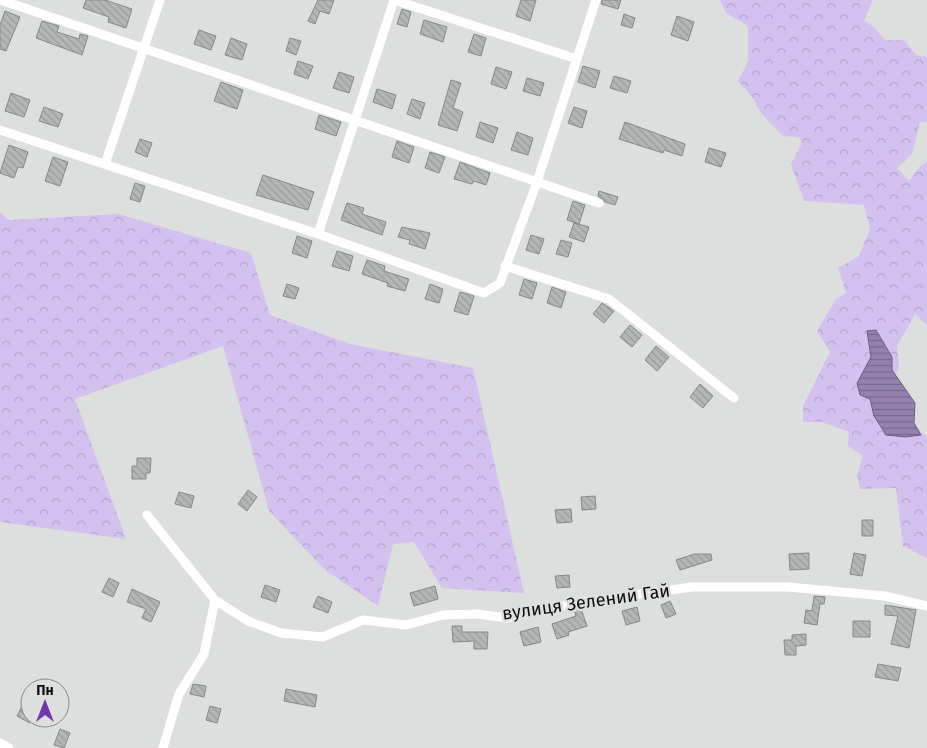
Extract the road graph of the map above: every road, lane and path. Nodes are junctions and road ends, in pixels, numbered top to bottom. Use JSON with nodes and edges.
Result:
{"nodes":[{"id":1,"x":1,"y":0,"type":"edge"},
{"id":2,"x":160,"y":0,"type":"edge"},
{"id":3,"x":394,"y":0,"type":"edge"},
{"id":4,"x":596,"y":0,"type":"edge"},
{"id":5,"x":143,"y":48,"type":"junction"},
{"id":6,"x":576,"y":59,"type":"junction"},
{"id":7,"x":355,"y":120,"type":"junction"},
{"id":8,"x":0,"y":130,"type":"edge"},
{"id":9,"x":105,"y":164,"type":"junction"},
{"id":10,"x":537,"y":182,"type":"junction"},
{"id":11,"x":599,"y":203,"type":"dead end"},
{"id":12,"x":318,"y":234,"type":"junction"},
{"id":13,"x":505,"y":266,"type":"junction"},
{"id":14,"x":734,"y":398,"type":"dead end"},
{"id":15,"x":146,"y":515,"type":"dead end"},
{"id":16,"x":216,"y":600,"type":"junction"},
{"id":17,"x":927,"y":606,"type":"edge"},
{"id":18,"x":0,"y":743,"type":"edge"},
{"id":19,"x":9,"y":748,"type":"edge"},
{"id":20,"x":164,"y":748,"type":"edge"}],
"edges":[{"from":1,"to":5,"type":"street"},
{"from":2,"to":5,"type":"street"},
{"from":3,"to":6,"type":"street"},
{"from":3,"to":7,"type":"street"},
{"from":4,"to":6,"type":"street"},
{"from":5,"to":7,"type":"street"},
{"from":5,"to":9,"type":"street"},
{"from":6,"to":10,"type":"street"},
{"from":7,"to":10,"type":"street"},
{"from":7,"to":12,"type":"street"},
{"from":8,"to":9,"type":"street"},
{"from":9,"to":12,"type":"street"},
{"from":10,"to":11,"type":"street"},
{"from":10,"to":13,"type":"street"},
{"from":12,"to":13,"type":"street"},
{"from":13,"to":14,"type":"street"},
{"from":15,"to":16,"type":"street","name":"вулиця Зелений Гай"},
{"from":16,"to":17,"type":"street","name":"вулиця Зелений Гай"},
{"from":16,"to":20,"type":"street"},
{"from":18,"to":19,"type":"street"}]}
